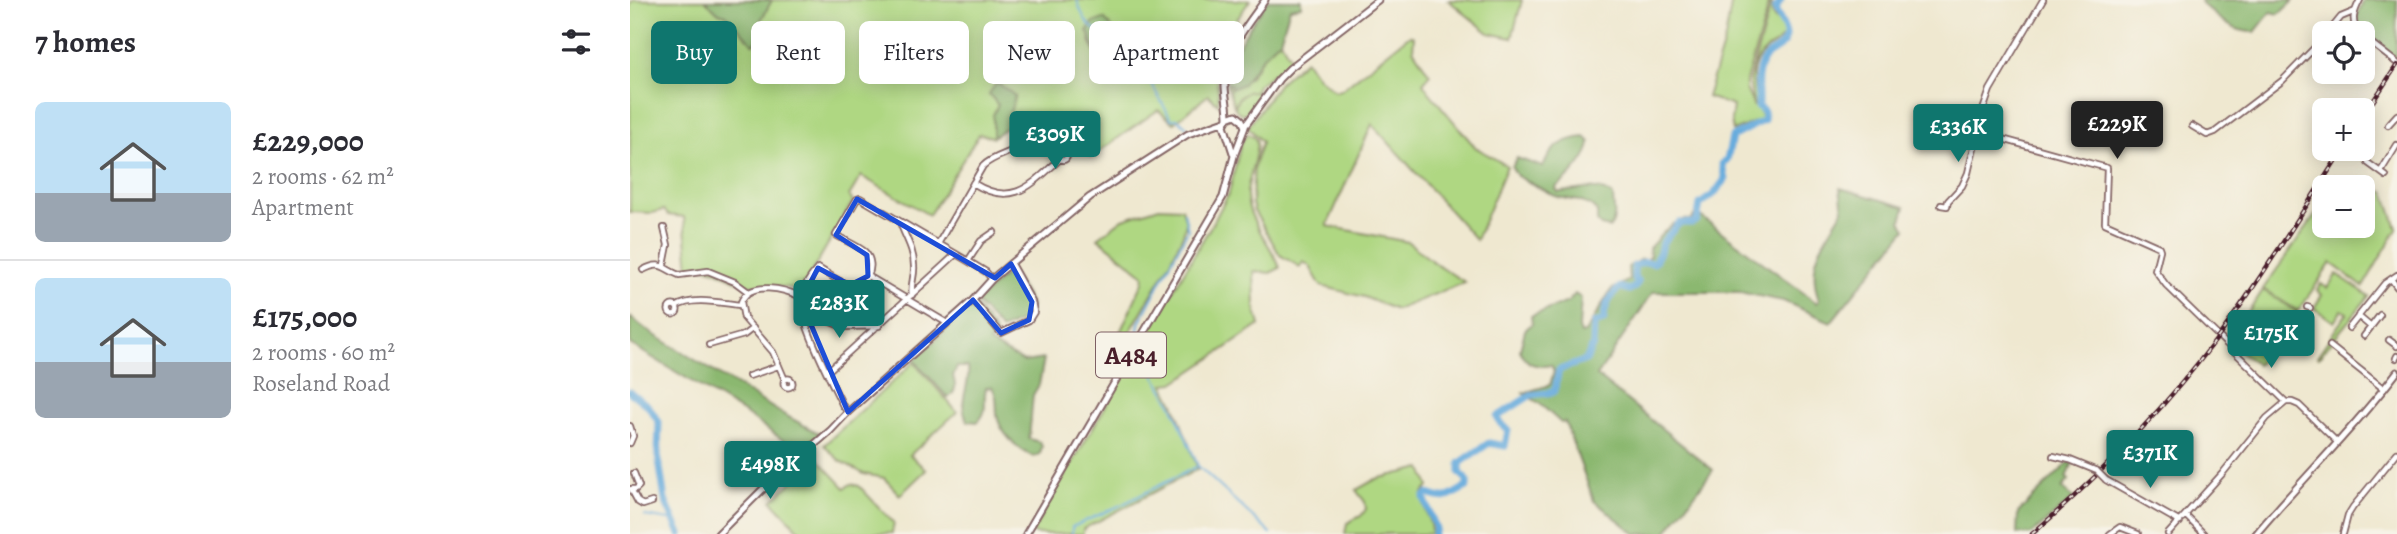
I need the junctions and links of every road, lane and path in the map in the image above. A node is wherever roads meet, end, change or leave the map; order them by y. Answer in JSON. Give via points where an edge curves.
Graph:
{"nodes":[{"id":1,"x":1265,"y":0,"type":"edge"},
{"id":2,"x":1378,"y":0,"type":"edge"},
{"id":3,"x":2043,"y":0,"type":"edge"},
{"id":4,"x":2360,"y":0,"type":"edge"},
{"id":5,"x":2354,"y":12,"type":"junction"},
{"id":6,"x":2338,"y":21,"type":"edge"},
{"id":7,"x":2353,"y":21,"type":"edge"},
{"id":8,"x":2375,"y":46,"type":"edge"},
{"id":9,"x":2312,"y":50,"type":"edge"},
{"id":10,"x":2397,"y":63,"type":"edge"},
{"id":11,"x":1228,"y":103,"type":"junction"},
{"id":12,"x":1256,"y":110,"type":"junction"},
{"id":13,"x":2397,"y":115,"type":"edge"},
{"id":14,"x":1238,"y":116,"type":"junction"},
{"id":15,"x":1226,"y":119,"type":"junction"},
{"id":16,"x":2389,"y":125,"type":"dead end"},
{"id":17,"x":1212,"y":126,"type":"junction"},
{"id":18,"x":1245,"y":126,"type":"junction"},
{"id":19,"x":2192,"y":126,"type":"dead end"},
{"id":20,"x":1978,"y":132,"type":"junction"},
{"id":21,"x":1226,"y":133,"type":"junction"},
{"id":22,"x":1241,"y":135,"type":"junction"},
{"id":23,"x":1027,"y":141,"type":"dead end"},
{"id":24,"x":2397,"y":145,"type":"edge"},
{"id":25,"x":1234,"y":156,"type":"junction"},
{"id":26,"x":1060,"y":159,"type":"dead end"},
{"id":27,"x":2368,"y":163,"type":"dead end"},
{"id":28,"x":2381,"y":171,"type":"junction"},
{"id":29,"x":2386,"y":176,"type":"dead end"},
{"id":30,"x":973,"y":183,"type":"junction"},
{"id":31,"x":1948,"y":201,"type":"dead end"},
{"id":32,"x":900,"y":222,"type":"junction"},
{"id":33,"x":666,"y":231,"type":"dead end"},
{"id":34,"x":993,"y":232,"type":"dead end"},
{"id":35,"x":938,"y":244,"type":"junction"},
{"id":36,"x":956,"y":254,"type":"junction"},
{"id":37,"x":968,"y":261,"type":"junction"},
{"id":38,"x":1011,"y":264,"type":"junction"},
{"id":39,"x":664,"y":265,"type":"junction"},
{"id":40,"x":645,"y":267,"type":"dead end"},
{"id":41,"x":2397,"y":275,"type":"edge"},
{"id":42,"x":868,"y":276,"type":"junction"},
{"id":43,"x":992,"y":279,"type":"junction"},
{"id":44,"x":2391,"y":279,"type":"junction"},
{"id":45,"x":2397,"y":287,"type":"edge"},
{"id":46,"x":747,"y":291,"type":"junction"},
{"id":47,"x":801,"y":297,"type":"junction"},
{"id":48,"x":910,"y":297,"type":"junction"},
{"id":49,"x":973,"y":300,"type":"junction"},
{"id":50,"x":740,"y":305,"type":"junction"},
{"id":51,"x":676,"y":307,"type":"dead end"},
{"id":52,"x":804,"y":314,"type":"junction"},
{"id":53,"x":2380,"y":315,"type":"dead end"},
{"id":54,"x":2358,"y":316,"type":"junction"},
{"id":55,"x":947,"y":323,"type":"junction"},
{"id":56,"x":879,"y":326,"type":"junction"},
{"id":57,"x":2371,"y":327,"type":"junction"},
{"id":58,"x":752,"y":328,"type":"junction"},
{"id":59,"x":2349,"y":328,"type":"dead end"},
{"id":60,"x":2364,"y":336,"type":"dead end"},
{"id":61,"x":2389,"y":340,"type":"dead end"},
{"id":62,"x":712,"y":346,"type":"dead end"},
{"id":63,"x":2397,"y":346,"type":"edge"},
{"id":64,"x":2332,"y":349,"type":"dead end"},
{"id":65,"x":778,"y":366,"type":"junction"},
{"id":66,"x":827,"y":371,"type":"junction"},
{"id":67,"x":2397,"y":372,"type":"edge"},
{"id":68,"x":749,"y":376,"type":"dead end"},
{"id":69,"x":785,"y":380,"type":"dead end"},
{"id":70,"x":2384,"y":389,"type":"junction"},
{"id":71,"x":2286,"y":402,"type":"junction"},
{"id":72,"x":848,"y":412,"type":"junction"},
{"id":73,"x":630,"y":426,"type":"edge"},
{"id":74,"x":2337,"y":442,"type":"junction"},
{"id":75,"x":630,"y":443,"type":"edge"},
{"id":76,"x":2397,"y":453,"type":"edge"},
{"id":77,"x":2053,"y":456,"type":"dead end"},
{"id":78,"x":634,"y":473,"type":"dead end"},
{"id":79,"x":630,"y":489,"type":"edge"},
{"id":80,"x":652,"y":502,"type":"dead end"},
{"id":81,"x":2186,"y":516,"type":"junction"},
{"id":82,"x":2180,"y":522,"type":"junction"},
{"id":83,"x":728,"y":531,"type":"edge"},
{"id":84,"x":718,"y":534,"type":"edge"},
{"id":85,"x":1026,"y":534,"type":"edge"},
{"id":86,"x":2110,"y":534,"type":"edge"},
{"id":87,"x":2138,"y":534,"type":"edge"},
{"id":88,"x":2168,"y":534,"type":"edge"},
{"id":89,"x":2204,"y":534,"type":"edge"},
{"id":90,"x":2256,"y":534,"type":"edge"},
{"id":91,"x":2343,"y":534,"type":"edge"}],
"edges":[{"from":1,"to":11,"type":"main road","via":[[1230,55],[1225,78]]},
{"from":2,"to":12,"type":"main road","via":[[1290,68]]},
{"from":3,"to":20,"type":"street","via":[[1990,90]]},
{"from":4,"to":5,"type":"street"},
{"from":5,"to":6,"type":"street"},
{"from":5,"to":7,"type":"street"},
{"from":8,"to":10,"type":"street"},
{"from":9,"to":19,"type":"street","via":[[2282,81],[2215,132],[2207,135]]},
{"from":11,"to":14,"type":"main road"},
{"from":11,"to":15,"type":"main road"},
{"from":12,"to":14,"type":"main road"},
{"from":12,"to":18,"type":"main road"},
{"from":13,"to":16,"type":"street"},
{"from":14,"to":15,"type":"main road"},
{"from":14,"to":18,"type":"main road"},
{"from":15,"to":17,"type":"main road"},
{"from":15,"to":21,"type":"main road"},
{"from":17,"to":21,"type":"main road"},
{"from":17,"to":38,"type":"main road","via":[[1188,134],[1090,197]]},
{"from":18,"to":22,"type":"main road","number":"A484"},
{"from":20,"to":31,"type":"street","via":[[1967,178]]},
{"from":20,"to":71,"type":"street","via":[[2107,168],[2105,223],[2158,247],[2155,270],[2166,285]]},
{"from":21,"to":22,"type":"main road"},
{"from":21,"to":25,"type":"main road"},
{"from":22,"to":25,"type":"main road","number":"A484"},
{"from":23,"to":30,"type":"street","via":[[988,162]]},
{"from":24,"to":28,"type":"street"},
{"from":25,"to":85,"type":"main road","number":"A484","via":[[1215,212]]},
{"from":26,"to":30,"type":"street","via":[[1030,187],[1016,193],[995,192]]},
{"from":27,"to":28,"type":"street"},
{"from":28,"to":29,"type":"street"},
{"from":30,"to":35,"type":"street"},
{"from":32,"to":35,"type":"street"},
{"from":32,"to":42,"type":"street","via":[[858,198],[836,235],[867,255],[871,265]]},
{"from":32,"to":48,"type":"street","via":[[912,249]]},
{"from":33,"to":39,"type":"street"},
{"from":34,"to":37,"type":"street"},
{"from":35,"to":36,"type":"street"},
{"from":36,"to":37,"type":"street"},
{"from":36,"to":48,"type":"street"},
{"from":37,"to":43,"type":"street"},
{"from":38,"to":43,"type":"main road"},
{"from":38,"to":49,"type":"street","via":[[1032,302],[1034,312],[1029,320],[1001,333]]},
{"from":39,"to":40,"type":"street"},
{"from":39,"to":46,"type":"street","via":[[679,275],[708,271]]},
{"from":41,"to":44,"type":"street"},
{"from":42,"to":47,"type":"street","via":[[861,283],[848,284],[818,268]]},
{"from":42,"to":48,"type":"street"},
{"from":43,"to":49,"type":"main road"},
{"from":44,"to":45,"type":"street"},
{"from":44,"to":54,"type":"street"},
{"from":46,"to":47,"type":"street","via":[[786,290]]},
{"from":46,"to":50,"type":"street"},
{"from":47,"to":52,"type":"street"},
{"from":48,"to":55,"type":"street"},
{"from":48,"to":56,"type":"street"},
{"from":49,"to":55,"type":"main road"},
{"from":50,"to":51,"type":"street","via":[[694,302]]},
{"from":50,"to":58,"type":"street"},
{"from":52,"to":56,"type":"street","via":[[843,327]]},
{"from":52,"to":66,"type":"street"},
{"from":53,"to":57,"type":"street"},
{"from":54,"to":57,"type":"street"},
{"from":54,"to":59,"type":"street"},
{"from":55,"to":72,"type":"main road"},
{"from":56,"to":66,"type":"street"},
{"from":57,"to":60,"type":"street"},
{"from":58,"to":62,"type":"street"},
{"from":58,"to":65,"type":"street","via":[[773,352]]},
{"from":61,"to":63,"type":"street"},
{"from":64,"to":70,"type":"street"},
{"from":65,"to":68,"type":"street"},
{"from":65,"to":69,"type":"street"},
{"from":66,"to":72,"type":"street"},
{"from":67,"to":70,"type":"main road"},
{"from":70,"to":74,"type":"main road"},
{"from":71,"to":74,"type":"street","via":[[2299,405]]},
{"from":71,"to":81,"type":"street","via":[[2267,418]]},
{"from":72,"to":83,"type":"main road","via":[[758,494]]},
{"from":73,"to":75,"type":"street"},
{"from":74,"to":90,"type":"main road"},
{"from":76,"to":91,"type":"street","via":[[2353,507]]},
{"from":77,"to":82,"type":"street","bridge":true,"via":[[2097,471]]},
{"from":78,"to":79,"type":"street","via":[[639,486]]},
{"from":79,"to":80,"type":"street","via":[[643,505]]},
{"from":81,"to":82,"type":"street"},
{"from":81,"to":89,"type":"street"},
{"from":82,"to":88,"type":"street"},
{"from":83,"to":84,"type":"main road"},
{"from":86,"to":87,"type":"street","via":[[2120,527]]}]}
